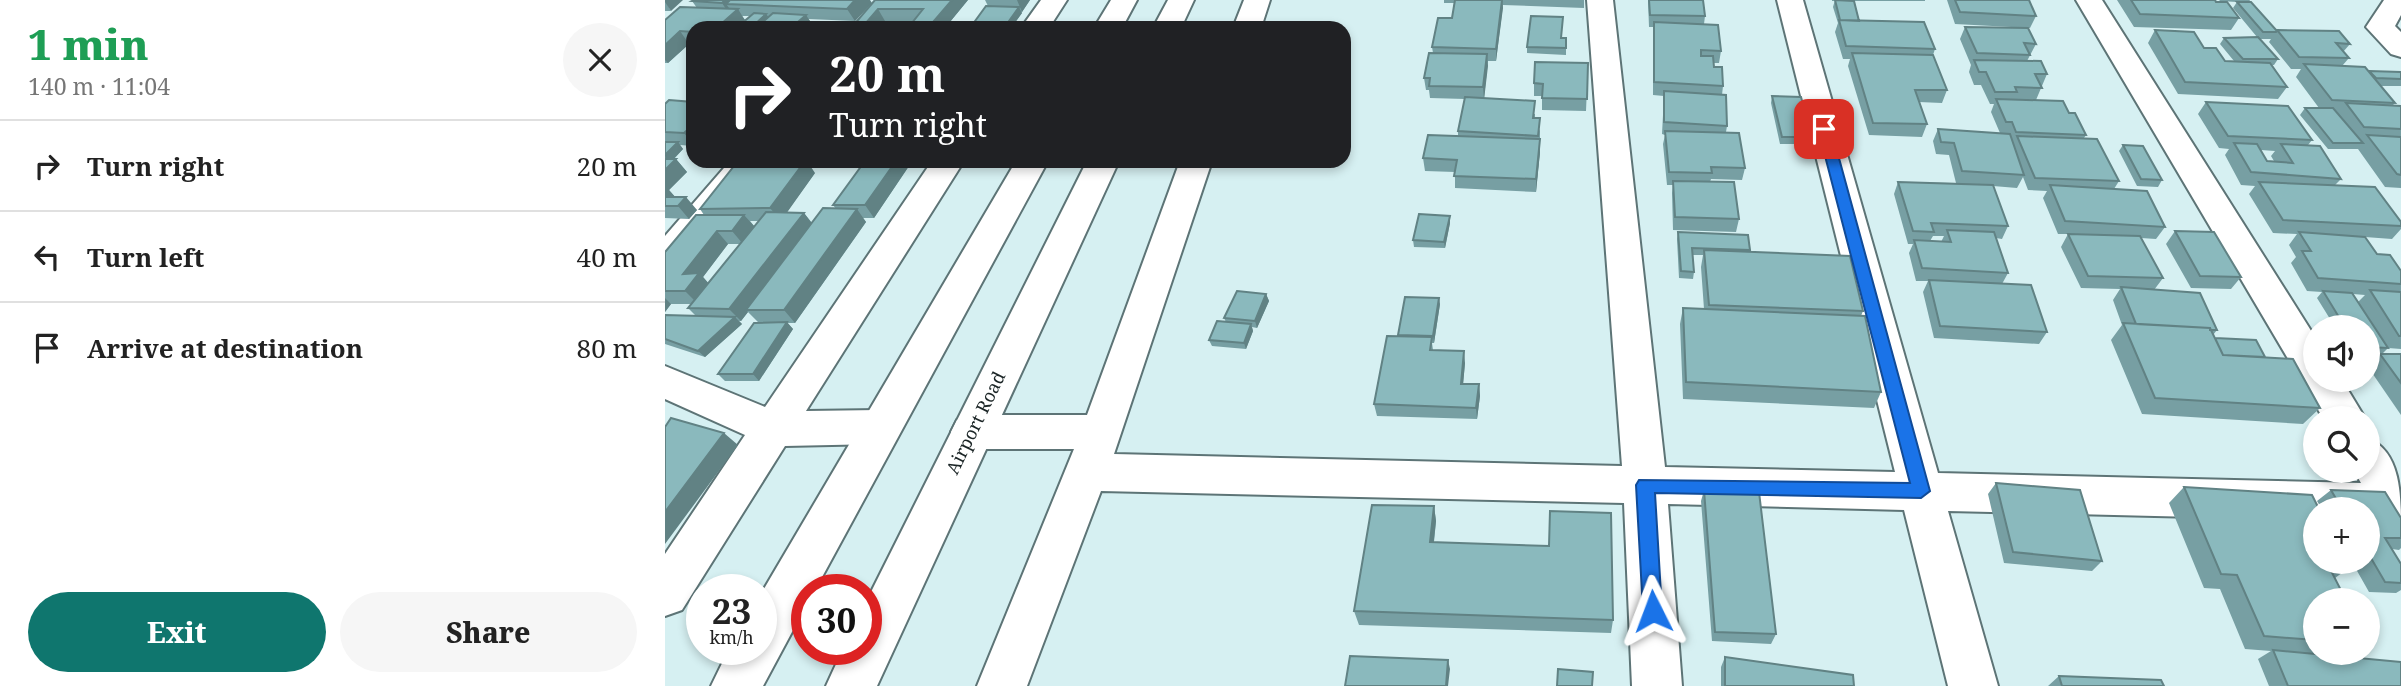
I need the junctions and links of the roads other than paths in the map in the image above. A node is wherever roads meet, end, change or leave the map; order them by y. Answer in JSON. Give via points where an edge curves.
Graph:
{"nodes":[{"id":1,"x":1054,"y":0,"type":"edge"},
{"id":2,"x":1124,"y":0,"type":"edge"},
{"id":3,"x":1181,"y":0,"type":"edge"},
{"id":4,"x":1257,"y":0,"type":"edge"},
{"id":5,"x":1600,"y":0,"type":"edge"},
{"id":6,"x":1790,"y":0,"type":"edge"},
{"id":7,"x":2089,"y":0,"type":"edge"},
{"id":8,"x":2397,"y":0,"type":"edge"},
{"id":9,"x":1040,"y":21,"type":"edge"},
{"id":10,"x":1112,"y":21,"type":"edge"},
{"id":11,"x":1170,"y":21,"type":"edge"},
{"id":12,"x":1250,"y":21,"type":"edge"},
{"id":13,"x":2401,"y":48,"type":"edge"},
{"id":14,"x":742,"y":168,"type":"edge"},
{"id":15,"x":943,"y":168,"type":"edge"},
{"id":16,"x":1028,"y":168,"type":"edge"},
{"id":17,"x":1100,"y":168,"type":"edge"},
{"id":18,"x":1194,"y":168,"type":"edge"},
{"id":19,"x":665,"y":260,"type":"edge"},
{"id":20,"x":2303,"y":350,"type":"edge"},
{"id":21,"x":665,"y":382,"type":"edge"},
{"id":22,"x":879,"y":427,"type":"junction"},
{"id":23,"x":773,"y":429,"type":"junction"},
{"id":24,"x":972,"y":432,"type":"junction"},
{"id":25,"x":1100,"y":432,"type":"junction"},
{"id":26,"x":1087,"y":472,"type":"junction"},
{"id":27,"x":2380,"y":475,"type":"edge"},
{"id":28,"x":1645,"y":485,"type":"junction"},
{"id":29,"x":1921,"y":491,"type":"junction"},
{"id":30,"x":2400,"y":506,"type":"edge"},
{"id":31,"x":665,"y":594,"type":"edge"},
{"id":32,"x":777,"y":611,"type":"edge"},
{"id":33,"x":747,"y":665,"type":"edge"},
{"id":34,"x":736,"y":686,"type":"edge"},
{"id":35,"x":851,"y":686,"type":"edge"},
{"id":36,"x":1003,"y":686,"type":"edge"},
{"id":37,"x":1657,"y":686,"type":"edge"},
{"id":38,"x":1973,"y":686,"type":"edge"}],
"edges":[{"from":1,"to":9,"type":"street"},
{"from":2,"to":10,"type":"street"},
{"from":3,"to":11,"type":"street"},
{"from":4,"to":12,"type":"street"},
{"from":5,"to":28,"type":"street"},
{"from":6,"to":29,"type":"street"},
{"from":7,"to":20,"type":"street"},
{"from":8,"to":13,"type":"street","via":[[2380,27]]},
{"from":14,"to":19,"type":"street"},
{"from":15,"to":23,"type":"street"},
{"from":16,"to":22,"type":"street"},
{"from":17,"to":24,"type":"street","name":"Airport Road"},
{"from":18,"to":25,"type":"street"},
{"from":21,"to":23,"type":"street"},
{"from":22,"to":23,"type":"street"},
{"from":22,"to":32,"type":"street"},
{"from":23,"to":31,"type":"street"},
{"from":24,"to":25,"type":"street"},
{"from":24,"to":35,"type":"street","name":"Airport Road"},
{"from":25,"to":26,"type":"street"},
{"from":26,"to":28,"type":"street"},
{"from":26,"to":36,"type":"street"},
{"from":27,"to":30,"type":"street"},
{"from":28,"to":29,"type":"street"},
{"from":28,"to":37,"type":"street"},
{"from":29,"to":30,"type":"street"},
{"from":29,"to":38,"type":"street"},
{"from":33,"to":34,"type":"street"}]}
